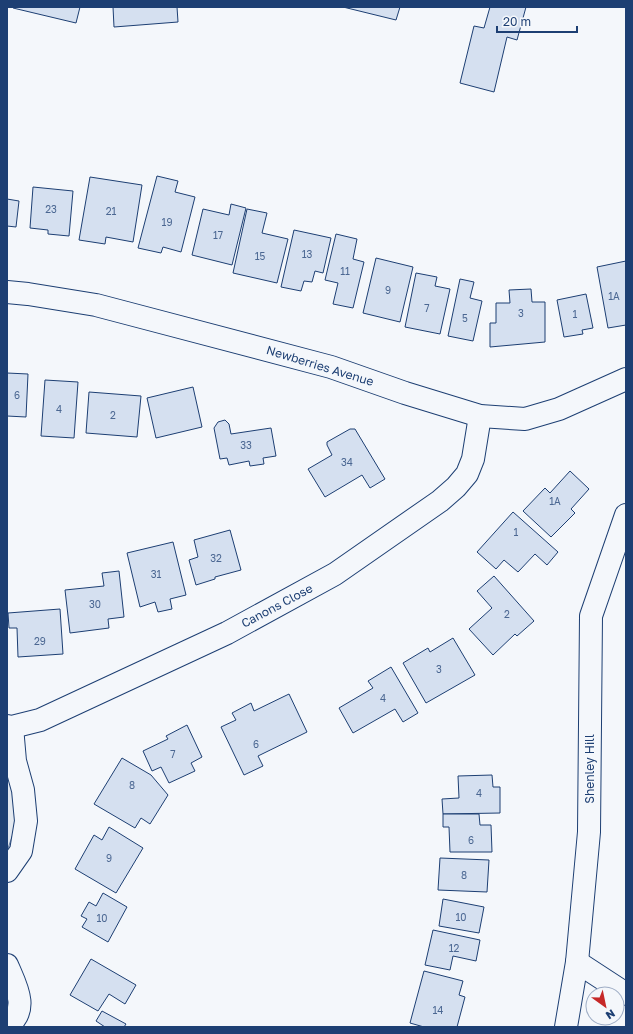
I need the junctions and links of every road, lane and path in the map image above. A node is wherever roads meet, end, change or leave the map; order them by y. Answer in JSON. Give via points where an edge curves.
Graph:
{"nodes":[{"id":1,"x":7,"y":292,"type":"edge"},
{"id":2,"x":626,"y":379,"type":"edge"},
{"id":3,"x":480,"y":416,"type":"junction"},
{"id":4,"x":626,"y":515,"type":"edge"},
{"id":5,"x":9,"y":726,"type":"edge"},
{"id":6,"x":7,"y":871,"type":"edge"},
{"id":7,"x":577,"y":962,"type":"junction"},
{"id":8,"x":7,"y":965,"type":"edge"},
{"id":9,"x":626,"y":994,"type":"edge"},
{"id":10,"x":7,"y":1026,"type":"edge"},
{"id":11,"x":566,"y":1027,"type":"edge"}],
"edges":[{"from":1,"to":3,"type":"street","name":"Newberries Avenue","via":[[96,304],[331,367]]},
{"from":2,"to":3,"type":"street","name":"Newberries Avenue","via":[[559,410],[525,419]]},
{"from":3,"to":5,"type":"street","name":"Canons Close","via":[[473,459],[467,474],[456,487],[336,574],[220,636],[40,720]]},
{"from":4,"to":7,"type":"street","name":"Shenley Hill","via":[[591,616],[589,832]]},
{"from":5,"to":6,"type":"street","name":"Canons Close","via":[[23,790],[26,821],[21,851]]},
{"from":7,"to":9,"type":"street"},
{"from":7,"to":11,"type":"street","name":"Shenley Hill"},
{"from":8,"to":10,"type":"street","via":[[18,990],[20,1009],[14,1021]]}]}
